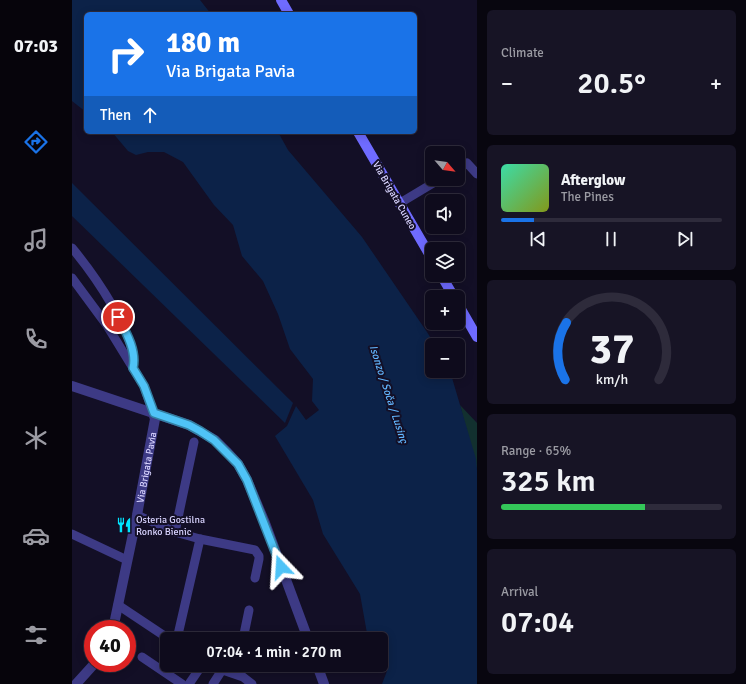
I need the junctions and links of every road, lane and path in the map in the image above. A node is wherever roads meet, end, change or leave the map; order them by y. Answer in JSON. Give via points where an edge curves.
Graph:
{"nodes":[{"id":1,"x":281,"y":0,"type":"edge"},
{"id":2,"x":288,"y":12,"type":"edge"},
{"id":3,"x":359,"y":134,"type":"edge"},
{"id":4,"x":465,"y":164,"type":"edge"},
{"id":5,"x":477,"y":174,"type":"edge"},
{"id":6,"x":428,"y":186,"type":"edge"},
{"id":7,"x":400,"y":203,"type":"junction"},
{"id":8,"x":425,"y":247,"type":"edge"},
{"id":9,"x":72,"y":248,"type":"edge"},
{"id":10,"x":72,"y":278,"type":"edge"},
{"id":11,"x":465,"y":316,"type":"edge"},
{"id":12,"x":477,"y":337,"type":"edge"},
{"id":13,"x":133,"y":368,"type":"junction"},
{"id":14,"x":72,"y":386,"type":"edge"},
{"id":15,"x":154,"y":413,"type":"junction"},
{"id":16,"x":194,"y":442,"type":"dead end"},
{"id":17,"x":137,"y":515,"type":"junction"},
{"id":18,"x":174,"y":532,"type":"junction"},
{"id":19,"x":72,"y":534,"type":"edge"},
{"id":20,"x":200,"y":539,"type":"junction"},
{"id":21,"x":127,"y":560,"type":"junction"},
{"id":22,"x":255,"y":578,"type":"dead end"},
{"id":23,"x":118,"y":605,"type":"junction"},
{"id":24,"x":249,"y":610,"type":"dead end"},
{"id":25,"x":115,"y":620,"type":"edge"},
{"id":26,"x":179,"y":632,"type":"edge"},
{"id":27,"x":244,"y":632,"type":"edge"},
{"id":28,"x":305,"y":632,"type":"edge"},
{"id":29,"x":160,"y":633,"type":"edge"},
{"id":30,"x":142,"y":657,"type":"dead end"},
{"id":31,"x":87,"y":672,"type":"edge"},
{"id":32,"x":197,"y":672,"type":"edge"},
{"id":33,"x":221,"y":672,"type":"edge"},
{"id":34,"x":240,"y":672,"type":"edge"},
{"id":35,"x":320,"y":672,"type":"edge"},
{"id":36,"x":76,"y":684,"type":"edge"},
{"id":37,"x":182,"y":684,"type":"edge"},
{"id":38,"x":189,"y":684,"type":"edge"},
{"id":39,"x":213,"y":684,"type":"edge"},
{"id":40,"x":252,"y":684,"type":"edge"},
{"id":41,"x":324,"y":684,"type":"edge"}],
"edges":[{"from":1,"to":2,"type":"main road"},
{"from":3,"to":7,"type":"main road","name":"Via Brigata Cuneo"},
{"from":4,"to":5,"type":"street","via":[[467,163]]},
{"from":6,"to":7,"type":"street"},
{"from":7,"to":8,"type":"main road","name":"Via Brigata Cuneo"},
{"from":9,"to":13,"type":"street","via":[[89,269],[126,332],[132,350]]},
{"from":10,"to":13,"type":"street","name":"Via Brigata Pavia","via":[[106,324]]},
{"from":11,"to":12,"type":"main road"},
{"from":13,"to":15,"type":"street","name":"Via Brigata Pavia","via":[[144,386]]},
{"from":14,"to":15,"type":"street"},
{"from":15,"to":17,"type":"street","name":"Via Brigata Pavia"},
{"from":15,"to":28,"type":"street","via":[[200,431],[214,440],[238,464],[263,518]]},
{"from":16,"to":18,"type":"street"},
{"from":17,"to":18,"type":"street"},
{"from":17,"to":21,"type":"street","name":"Via Brigata Pavia"},
{"from":18,"to":20,"type":"street"},
{"from":19,"to":21,"type":"street"},
{"from":20,"to":22,"type":"street","via":[[255,550],[259,559]]},
{"from":20,"to":26,"type":"street"},
{"from":21,"to":23,"type":"street","name":"Via Brigata Pavia"},
{"from":23,"to":25,"type":"street","name":"Via Brigata Pavia"},
{"from":23,"to":29,"type":"street"},
{"from":24,"to":27,"type":"street"},
{"from":30,"to":37,"type":"street"},
{"from":31,"to":36,"type":"street"},
{"from":32,"to":38,"type":"street"},
{"from":33,"to":39,"type":"street"},
{"from":34,"to":40,"type":"street"},
{"from":35,"to":41,"type":"street"}]}
